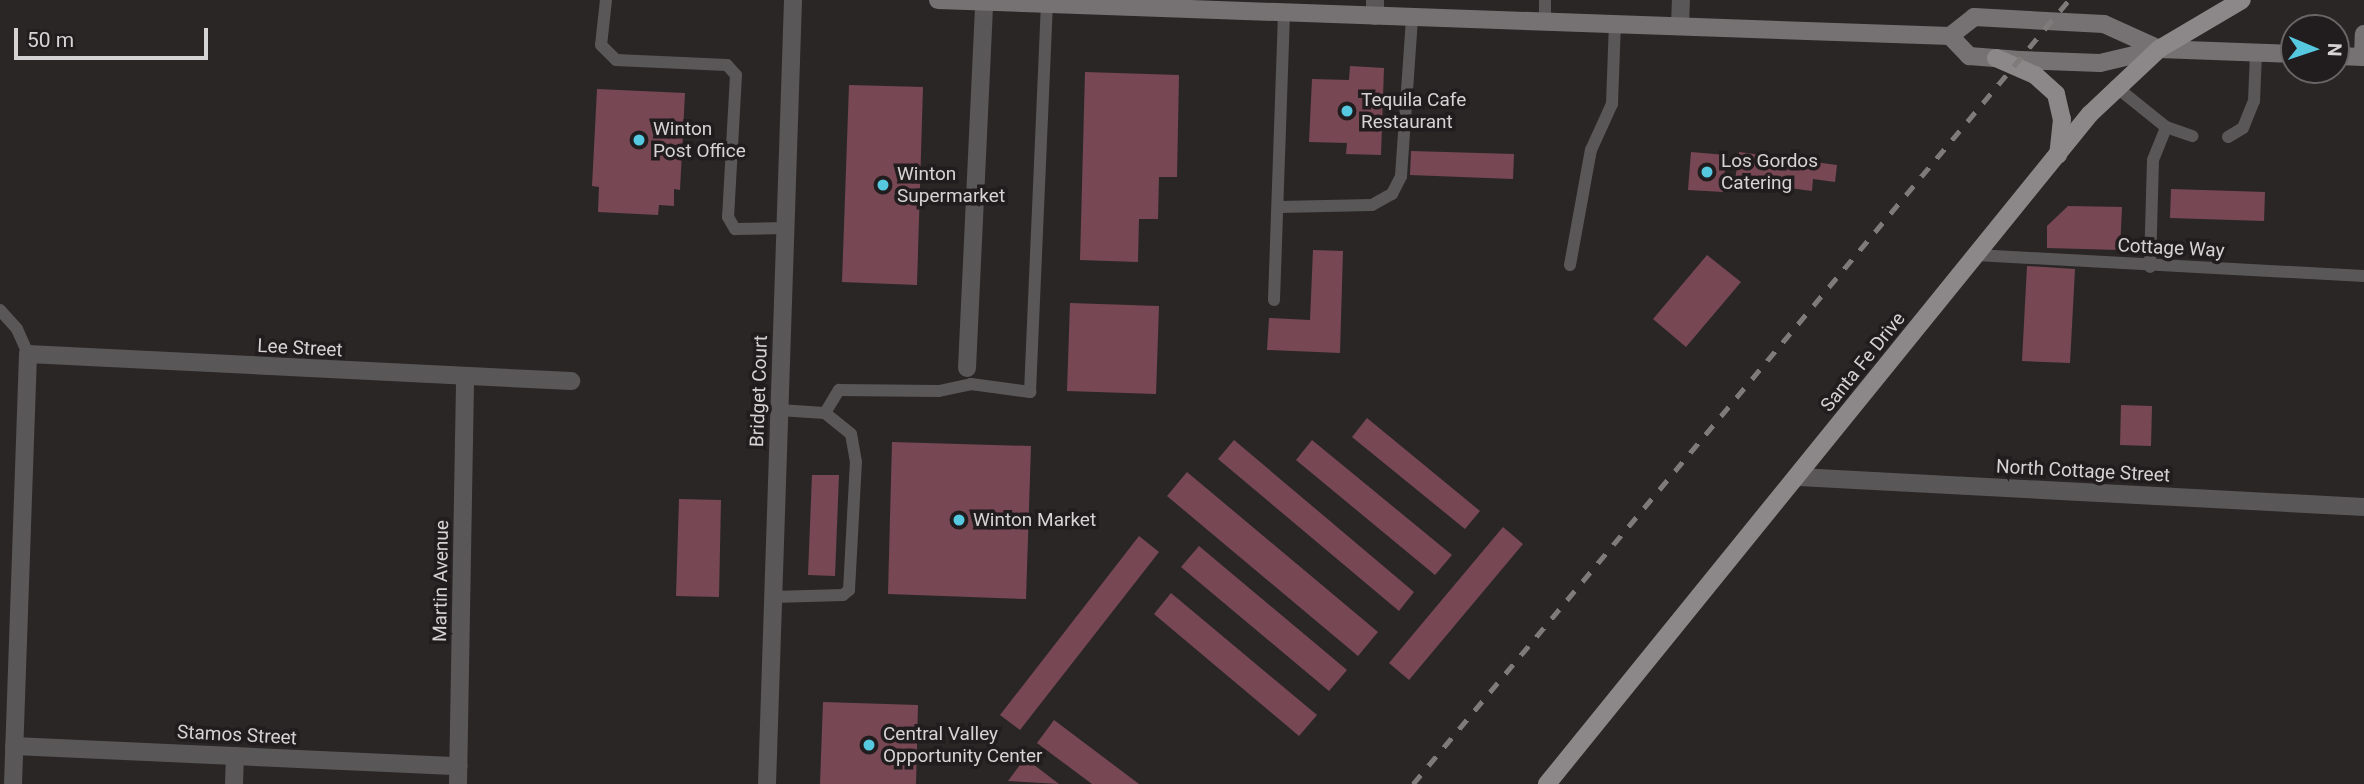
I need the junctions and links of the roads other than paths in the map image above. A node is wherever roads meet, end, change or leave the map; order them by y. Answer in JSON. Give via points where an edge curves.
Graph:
{"nodes":[{"id":1,"x":606,"y":0,"type":"edge"},
{"id":2,"x":793,"y":0,"type":"edge"},
{"id":3,"x":938,"y":0,"type":"edge"},
{"id":4,"x":1545,"y":0,"type":"edge"},
{"id":5,"x":1681,"y":0,"type":"edge"},
{"id":6,"x":2242,"y":0,"type":"edge"},
{"id":7,"x":984,"y":2,"type":"edge"},
{"id":8,"x":1047,"y":4,"type":"junction"},
{"id":9,"x":1375,"y":8,"type":"edge"},
{"id":10,"x":1284,"y":12,"type":"junction"},
{"id":11,"x":1412,"y":17,"type":"junction"},
{"id":12,"x":1545,"y":22,"type":"junction"},
{"id":13,"x":1615,"y":24,"type":"junction"},
{"id":14,"x":1680,"y":26,"type":"junction"},
{"id":15,"x":2364,"y":34,"type":"edge"},
{"id":16,"x":1950,"y":36,"type":"junction"},
{"id":17,"x":2159,"y":49,"type":"junction"},
{"id":18,"x":2256,"y":53,"type":"junction"},
{"id":19,"x":2280,"y":54,"type":"edge"},
{"id":20,"x":2363,"y":57,"type":"edge"},
{"id":21,"x":1996,"y":58,"type":"junction"},
{"id":22,"x":2115,"y":86,"type":"junction"},
{"id":23,"x":2166,"y":127,"type":"junction"},
{"id":24,"x":2192,"y":136,"type":"dead end"},
{"id":25,"x":2228,"y":137,"type":"dead end"},
{"id":26,"x":2058,"y":155,"type":"junction"},
{"id":27,"x":1279,"y":207,"type":"junction"},
{"id":28,"x":785,"y":228,"type":"junction"},
{"id":29,"x":1976,"y":255,"type":"junction"},
{"id":30,"x":1570,"y":265,"type":"dead end"},
{"id":31,"x":2150,"y":267,"type":"junction"},
{"id":32,"x":2364,"y":276,"type":"edge"},
{"id":33,"x":1274,"y":300,"type":"dead end"},
{"id":34,"x":0,"y":310,"type":"edge"},
{"id":35,"x":28,"y":354,"type":"junction"},
{"id":36,"x":969,"y":376,"type":"junction"},
{"id":37,"x":466,"y":378,"type":"junction"},
{"id":38,"x":571,"y":381,"type":"dead end"},
{"id":39,"x":779,"y":410,"type":"junction"},
{"id":40,"x":825,"y":413,"type":"junction"},
{"id":41,"x":1799,"y":477,"type":"junction"},
{"id":42,"x":2364,"y":507,"type":"edge"},
{"id":43,"x":773,"y":597,"type":"junction"},
{"id":44,"x":14,"y":746,"type":"junction"},
{"id":45,"x":235,"y":756,"type":"junction"},
{"id":46,"x":459,"y":775,"type":"edge"},
{"id":47,"x":13,"y":784,"type":"edge"},
{"id":48,"x":234,"y":784,"type":"edge"},
{"id":49,"x":767,"y":784,"type":"edge"},
{"id":50,"x":1547,"y":784,"type":"edge"}],
"edges":[{"from":1,"to":28,"type":"lane","via":[[601,46],[616,60],[727,65],[736,75],[729,217],[735,229]]},
{"from":2,"to":28,"type":"street","name":"Bridget Court"},
{"from":3,"to":7,"type":"main road"},
{"from":4,"to":12,"type":"lane"},
{"from":5,"to":14,"type":"street"},
{"from":6,"to":17,"type":"main road","name":"Santa Fe Drive"},
{"from":7,"to":8,"type":"main road"},
{"from":7,"to":36,"type":"street"},
{"from":8,"to":10,"type":"main road"},
{"from":8,"to":36,"type":"lane","via":[[1030,392]]},
{"from":9,"to":10,"type":"main road"},
{"from":9,"to":11,"type":"main road"},
{"from":10,"to":27,"type":"lane"},
{"from":11,"to":12,"type":"main road"},
{"from":11,"to":27,"type":"lane","via":[[1401,176],[1392,194],[1372,205]]},
{"from":12,"to":13,"type":"main road"},
{"from":13,"to":14,"type":"main road"},
{"from":13,"to":30,"type":"lane","via":[[1612,104],[1591,150]]},
{"from":14,"to":16,"type":"main road"},
{"from":15,"to":20,"type":"main road"},
{"from":16,"to":17,"type":"main road","via":[[1974,17],[2104,24]]},
{"from":16,"to":21,"type":"main road","via":[[1969,56]]},
{"from":17,"to":18,"type":"main road"},
{"from":17,"to":21,"type":"main road","via":[[2100,63]]},
{"from":17,"to":22,"type":"main road","name":"Santa Fe Drive"},
{"from":18,"to":19,"type":"main road"},
{"from":18,"to":25,"type":"lane","via":[[2254,101],[2243,128]]},
{"from":21,"to":26,"type":"main road","via":[[2035,75],[2056,94],[2062,119]]},
{"from":22,"to":23,"type":"lane"},
{"from":22,"to":26,"type":"main road","name":"Santa Fe Drive"},
{"from":23,"to":24,"type":"lane"},
{"from":23,"to":31,"type":"lane","via":[[2153,160]]},
{"from":26,"to":29,"type":"main road","name":"Santa Fe Drive"},
{"from":27,"to":33,"type":"lane"},
{"from":28,"to":39,"type":"street","name":"Bridget Court"},
{"from":29,"to":31,"type":"lane","name":"Cottage Way"},
{"from":29,"to":41,"type":"main road","name":"Santa Fe Drive"},
{"from":31,"to":32,"type":"lane","name":"Cottage Way"},
{"from":34,"to":35,"type":"lane","via":[[17,329]]},
{"from":35,"to":37,"type":"street","name":"Lee Street"},
{"from":35,"to":44,"type":"street"},
{"from":36,"to":40,"type":"lane","via":[[939,391],[839,390]]},
{"from":37,"to":38,"type":"street","name":"Lee Street"},
{"from":37,"to":46,"type":"street","name":"Martin Avenue"},
{"from":39,"to":40,"type":"lane"},
{"from":39,"to":43,"type":"street","name":"Bridget Court"},
{"from":40,"to":43,"type":"lane","via":[[851,434],[856,462],[849,590],[843,595]]},
{"from":41,"to":42,"type":"street","name":"North Cottage Street"},
{"from":41,"to":50,"type":"main road","name":"Santa Fe Drive"},
{"from":43,"to":49,"type":"street","name":"Bridget Court"},
{"from":44,"to":45,"type":"street","name":"Stamos Street"},
{"from":44,"to":47,"type":"street"},
{"from":45,"to":46,"type":"street","name":"Stamos Street"},
{"from":45,"to":48,"type":"street"}]}
